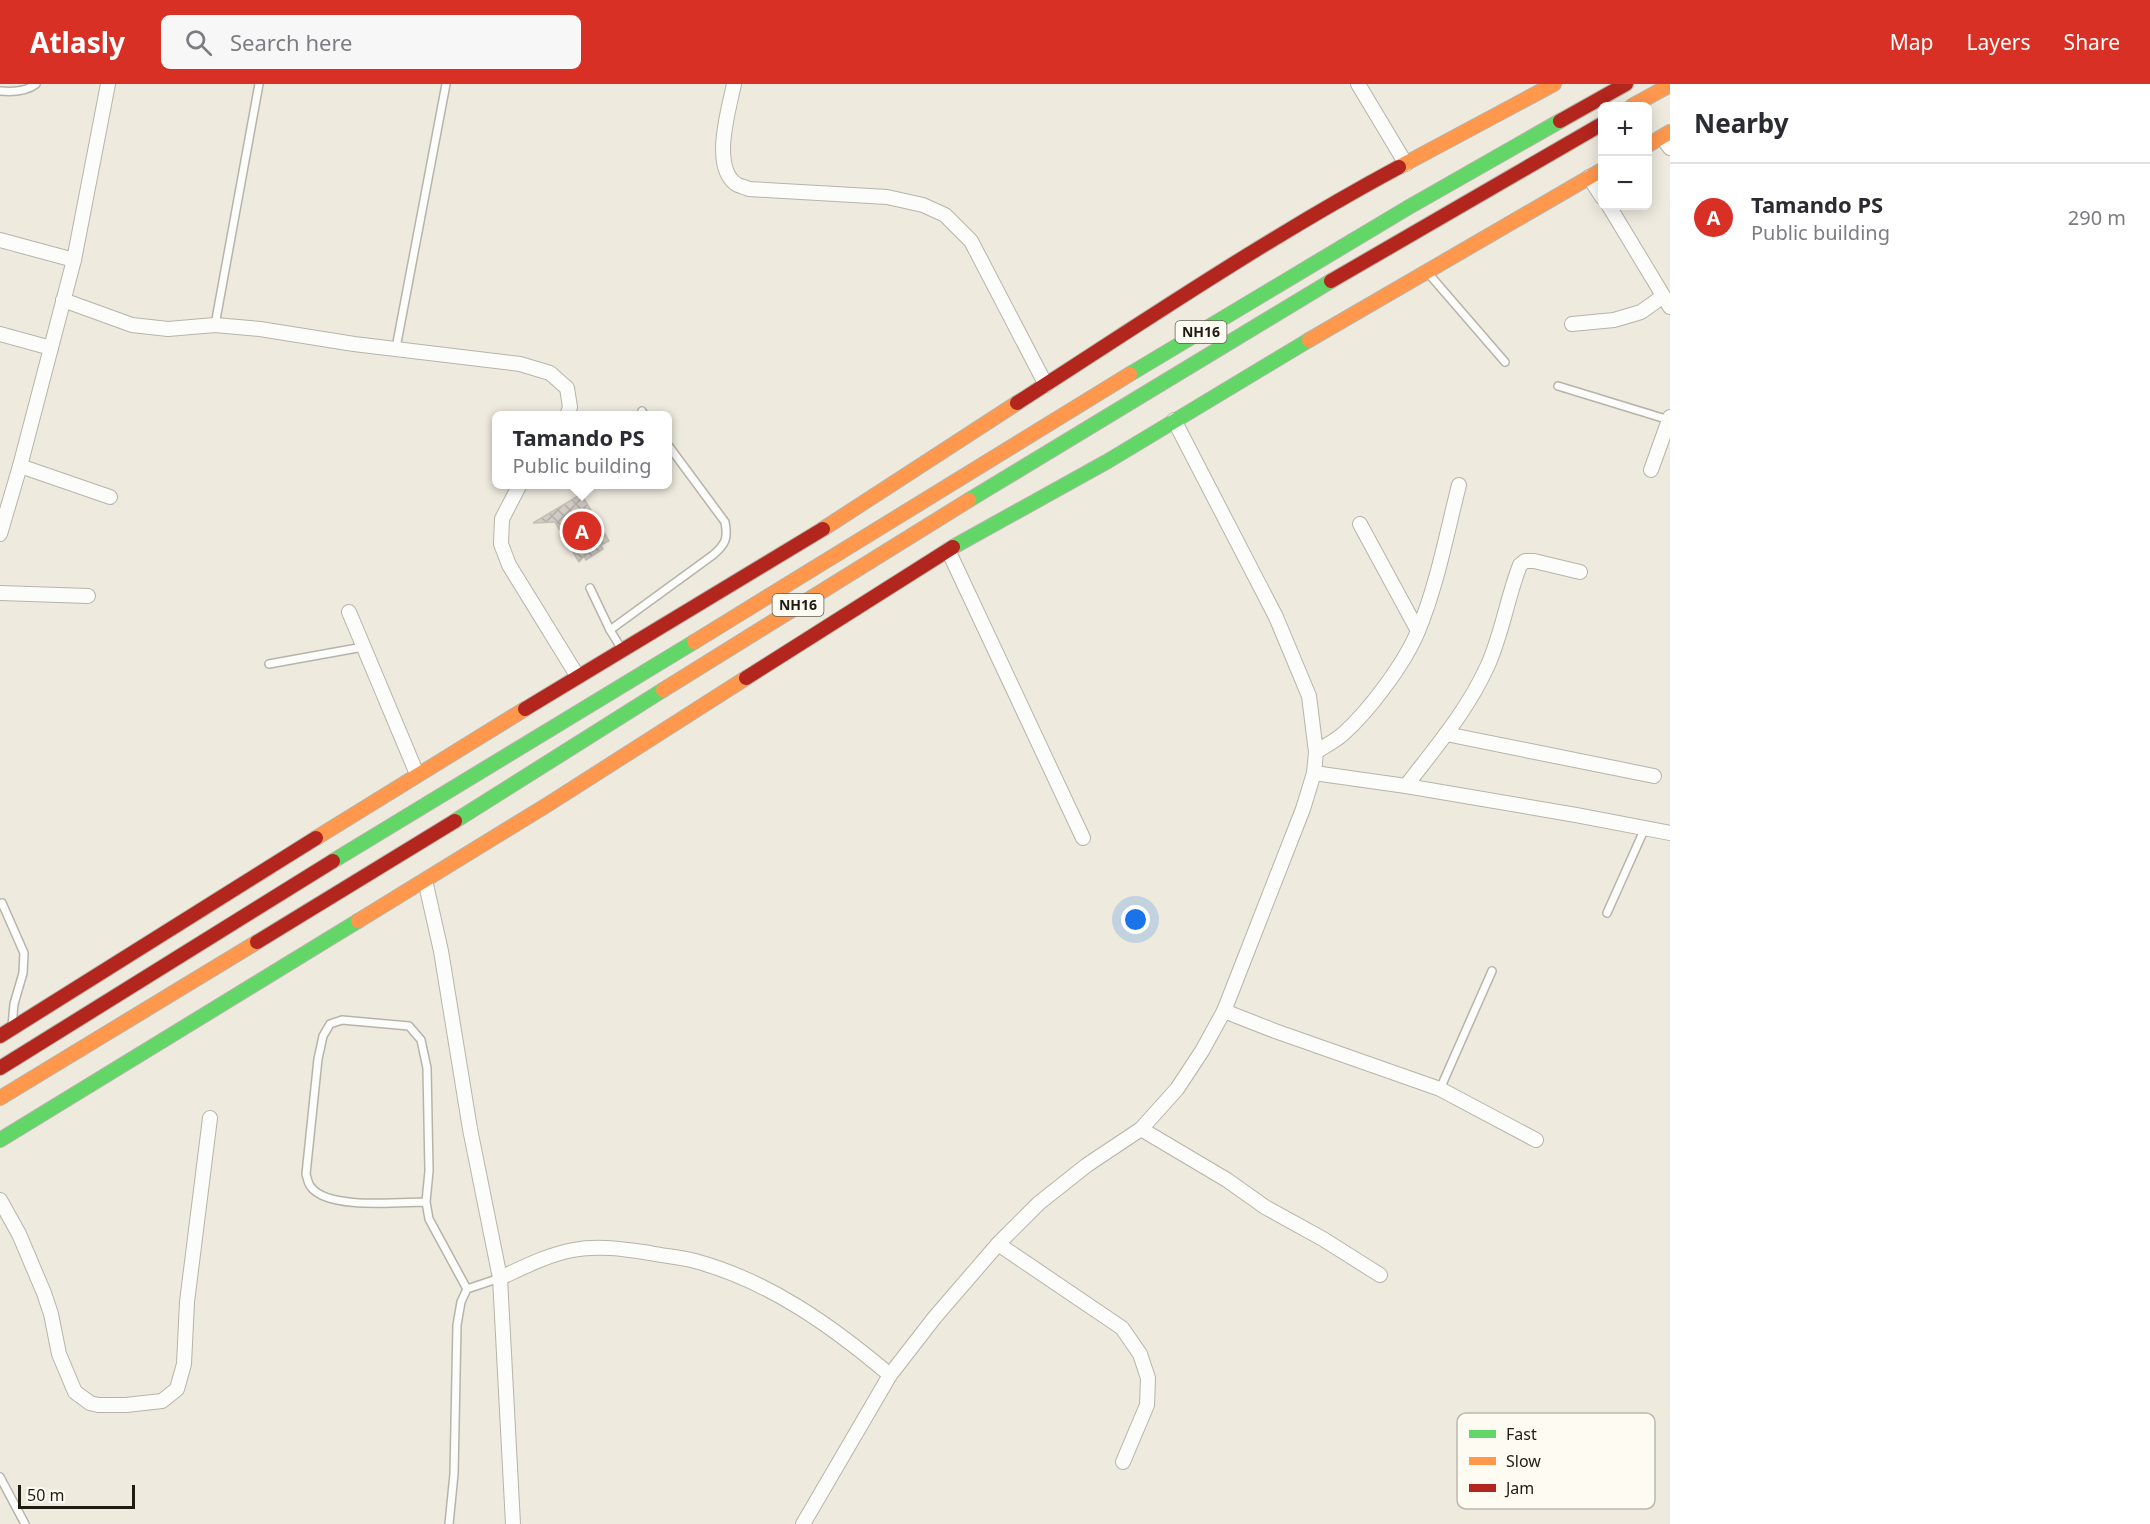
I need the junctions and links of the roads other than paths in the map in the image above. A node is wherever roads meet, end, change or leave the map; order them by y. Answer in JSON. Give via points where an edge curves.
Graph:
{"nodes":[{"id":1,"x":36,"y":84,"type":"edge"},
{"id":2,"x":108,"y":84,"type":"edge"},
{"id":3,"x":259,"y":84,"type":"edge"},
{"id":4,"x":446,"y":84,"type":"edge"},
{"id":5,"x":734,"y":84,"type":"edge"},
{"id":6,"x":1358,"y":84,"type":"edge"},
{"id":7,"x":1554,"y":84,"type":"edge"},
{"id":8,"x":1626,"y":84,"type":"edge"},
{"id":9,"x":1670,"y":85,"type":"edge"},
{"id":10,"x":0,"y":91,"type":"edge"},
{"id":11,"x":1639,"y":102,"type":"edge"},
{"id":12,"x":1598,"y":126,"type":"edge"},
{"id":13,"x":1667,"y":139,"type":"edge"},
{"id":14,"x":1652,"y":144,"type":"edge"},
{"id":15,"x":1406,"y":164,"type":"junction"},
{"id":16,"x":1598,"y":172,"type":"edge"},
{"id":17,"x":1589,"y":177,"type":"junction"},
{"id":18,"x":1598,"y":191,"type":"edge"},
{"id":19,"x":1611,"y":210,"type":"edge"},
{"id":20,"x":0,"y":240,"type":"edge"},
{"id":21,"x":74,"y":260,"type":"junction"},
{"id":22,"x":1426,"y":271,"type":"junction"},
{"id":23,"x":63,"y":300,"type":"junction"},
{"id":24,"x":1666,"y":302,"type":"edge"},
{"id":25,"x":1572,"y":324,"type":"dead end"},
{"id":26,"x":215,"y":325,"type":"junction"},
{"id":27,"x":0,"y":334,"type":"edge"},
{"id":28,"x":51,"y":348,"type":"junction"},
{"id":29,"x":396,"y":348,"type":"junction"},
{"id":30,"x":1505,"y":362,"type":"dead end"},
{"id":31,"x":1046,"y":385,"type":"junction"},
{"id":32,"x":1558,"y":386,"type":"dead end"},
{"id":33,"x":569,"y":411,"type":"edge"},
{"id":34,"x":1670,"y":419,"type":"edge"},
{"id":35,"x":1174,"y":420,"type":"junction"},
{"id":36,"x":672,"y":450,"type":"edge"},
{"id":37,"x":20,"y":466,"type":"junction"},
{"id":38,"x":1651,"y":470,"type":"dead end"},
{"id":39,"x":1459,"y":485,"type":"dead end"},
{"id":40,"x":517,"y":489,"type":"edge"},
{"id":41,"x":110,"y":497,"type":"dead end"},
{"id":42,"x":1360,"y":524,"type":"dead end"},
{"id":43,"x":0,"y":534,"type":"edge"},
{"id":44,"x":948,"y":550,"type":"junction"},
{"id":45,"x":1580,"y":572,"type":"dead end"},
{"id":46,"x":590,"y":588,"type":"dead end"},
{"id":47,"x":0,"y":593,"type":"edge"},
{"id":48,"x":88,"y":596,"type":"dead end"},
{"id":49,"x":349,"y":612,"type":"dead end"},
{"id":50,"x":610,"y":630,"type":"junction"},
{"id":51,"x":1418,"y":631,"type":"junction"},
{"id":52,"x":363,"y":647,"type":"junction"},
{"id":53,"x":623,"y":650,"type":"junction"},
{"id":54,"x":269,"y":664,"type":"dead end"},
{"id":55,"x":578,"y":677,"type":"junction"},
{"id":56,"x":1446,"y":734,"type":"junction"},
{"id":57,"x":1316,"y":752,"type":"junction"},
{"id":58,"x":1314,"y":773,"type":"junction"},
{"id":59,"x":417,"y":774,"type":"junction"},
{"id":60,"x":1654,"y":776,"type":"dead end"},
{"id":61,"x":1406,"y":786,"type":"junction"},
{"id":62,"x":1645,"y":828,"type":"junction"},
{"id":63,"x":1670,"y":833,"type":"edge"},
{"id":64,"x":1083,"y":838,"type":"dead end"},
{"id":65,"x":425,"y":880,"type":"junction"},
{"id":66,"x":2,"y":903,"type":"dead end"},
{"id":67,"x":1607,"y":913,"type":"dead end"},
{"id":68,"x":1492,"y":971,"type":"dead end"},
{"id":69,"x":1224,"y":1011,"type":"junction"},
{"id":70,"x":6,"y":1032,"type":"edge"},
{"id":71,"x":0,"y":1068,"type":"edge"},
{"id":72,"x":1440,"y":1089,"type":"junction"},
{"id":73,"x":0,"y":1098,"type":"edge"},
{"id":74,"x":210,"y":1118,"type":"dead end"},
{"id":75,"x":1141,"y":1130,"type":"junction"},
{"id":76,"x":0,"y":1140,"type":"edge"},
{"id":77,"x":1536,"y":1140,"type":"dead end"},
{"id":78,"x":0,"y":1200,"type":"edge"},
{"id":79,"x":426,"y":1202,"type":"junction"},
{"id":80,"x":998,"y":1244,"type":"junction"},
{"id":81,"x":1380,"y":1275,"type":"dead end"},
{"id":82,"x":500,"y":1278,"type":"junction"},
{"id":83,"x":467,"y":1289,"type":"junction"},
{"id":84,"x":890,"y":1375,"type":"junction"},
{"id":85,"x":1124,"y":1462,"type":"dead end"},
{"id":86,"x":0,"y":1477,"type":"edge"},
{"id":87,"x":25,"y":1524,"type":"edge"},
{"id":88,"x":449,"y":1524,"type":"edge"},
{"id":89,"x":513,"y":1524,"type":"edge"},
{"id":90,"x":802,"y":1524,"type":"edge"}],
"edges":[{"from":1,"to":10,"type":"lane","via":[[14,92]]},
{"from":2,"to":21,"type":"street"},
{"from":3,"to":26,"type":"lane"},
{"from":4,"to":29,"type":"lane"},
{"from":5,"to":31,"type":"street","via":[[722,155],[735,183],[749,189],[887,197],[923,205],[945,215],[971,241]]},
{"from":6,"to":15,"type":"street"},
{"from":7,"to":15,"type":"main road"},
{"from":8,"to":71,"type":"main road","number":"NH16","via":[[1409,207],[1122,379]]},
{"from":9,"to":11,"type":"main road"},
{"from":12,"to":73,"type":"main road","number":"NH16","via":[[1120,406],[416,846]]},
{"from":13,"to":14,"type":"main road"},
{"from":15,"to":31,"type":"main road","via":[[1340,199]]},
{"from":16,"to":17,"type":"main road"},
{"from":17,"to":18,"type":"street"},
{"from":17,"to":22,"type":"main road"},
{"from":19,"to":24,"type":"street"},
{"from":20,"to":21,"type":"street"},
{"from":21,"to":23,"type":"street"},
{"from":22,"to":30,"type":"lane"},
{"from":22,"to":35,"type":"main road"},
{"from":23,"to":26,"type":"street","via":[[132,325],[168,329]]},
{"from":23,"to":28,"type":"street"},
{"from":24,"to":25,"type":"street","via":[[1614,320]]},
{"from":26,"to":29,"type":"street"},
{"from":27,"to":28,"type":"street"},
{"from":28,"to":37,"type":"street"},
{"from":29,"to":33,"type":"street","via":[[520,363],[550,373],[567,388]]},
{"from":31,"to":53,"type":"main road","via":[[801,543]]},
{"from":32,"to":34,"type":"lane"},
{"from":34,"to":38,"type":"street"},
{"from":35,"to":44,"type":"main road"},
{"from":35,"to":57,"type":"street","via":[[1276,617],[1309,696]]},
{"from":36,"to":50,"type":"lane","via":[[725,522],[728,537],[724,546]]},
{"from":37,"to":41,"type":"street"},
{"from":37,"to":43,"type":"street"},
{"from":39,"to":51,"type":"street"},
{"from":40,"to":55,"type":"street","via":[[502,519],[501,544],[509,565]]},
{"from":42,"to":51,"type":"street"},
{"from":44,"to":64,"type":"street"},
{"from":44,"to":65,"type":"main road"},
{"from":45,"to":56,"type":"street","via":[[1534,561],[1520,565],[1487,667],[1468,704]]},
{"from":46,"to":50,"type":"lane"},
{"from":47,"to":48,"type":"street"},
{"from":49,"to":52,"type":"street"},
{"from":50,"to":53,"type":"lane"},
{"from":51,"to":57,"type":"street","via":[[1377,696],[1343,734]]},
{"from":52,"to":54,"type":"lane"},
{"from":52,"to":59,"type":"street"},
{"from":53,"to":55,"type":"main road"},
{"from":55,"to":59,"type":"main road"},
{"from":56,"to":60,"type":"street"},
{"from":56,"to":61,"type":"street"},
{"from":57,"to":58,"type":"street"},
{"from":58,"to":61,"type":"street"},
{"from":58,"to":69,"type":"street"},
{"from":59,"to":70,"type":"main road"},
{"from":61,"to":62,"type":"street"},
{"from":62,"to":63,"type":"street"},
{"from":62,"to":67,"type":"lane"},
{"from":65,"to":76,"type":"main road"},
{"from":65,"to":82,"type":"street"},
{"from":66,"to":70,"type":"lane","via":[[24,953],[23,973]]},
{"from":68,"to":72,"type":"lane"},
{"from":69,"to":72,"type":"street"},
{"from":69,"to":75,"type":"street","via":[[1177,1089]]},
{"from":72,"to":77,"type":"street"},
{"from":74,"to":78,"type":"street","via":[[187,1302],[184,1364],[177,1389],[162,1401],[98,1404],[75,1392],[59,1354],[44,1293]]},
{"from":75,"to":80,"type":"street","via":[[1039,1203]]},
{"from":75,"to":81,"type":"street"},
{"from":79,"to":79,"type":"lane","via":[[427,1068],[422,1040],[409,1026],[342,1020],[330,1024],[318,1059],[306,1173],[310,1186],[322,1196],[346,1202]]},
{"from":79,"to":83,"type":"lane","via":[[429,1219]]},
{"from":80,"to":84,"type":"street"},
{"from":80,"to":85,"type":"street","via":[[1122,1328],[1140,1354],[1148,1378],[1147,1405]]},
{"from":82,"to":83,"type":"lane"},
{"from":82,"to":84,"type":"street","via":[[542,1259],[594,1248],[694,1261],[734,1275],[806,1310]]},
{"from":82,"to":89,"type":"street"},
{"from":83,"to":88,"type":"lane","via":[[457,1325]]},
{"from":84,"to":90,"type":"street"},
{"from":86,"to":87,"type":"lane"}]}
